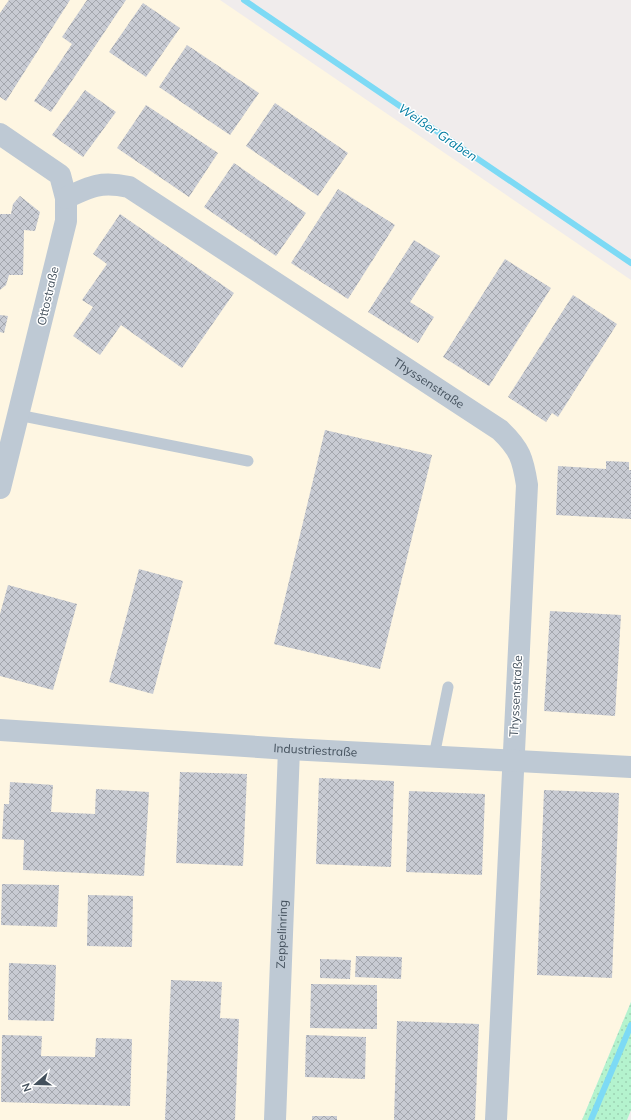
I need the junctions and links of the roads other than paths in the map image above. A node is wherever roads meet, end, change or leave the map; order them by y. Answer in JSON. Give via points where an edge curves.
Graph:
{"nodes":[{"id":1,"x":0,"y":134,"type":"edge"},
{"id":2,"x":66,"y":198,"type":"junction"},
{"id":3,"x":18,"y":415,"type":"junction"},
{"id":4,"x":3,"y":460,"type":"edge"},
{"id":5,"x":248,"y":462,"type":"dead end"},
{"id":6,"x":0,"y":488,"type":"edge"},
{"id":7,"x":448,"y":687,"type":"dead end"},
{"id":8,"x":0,"y":730,"type":"edge"},
{"id":9,"x":289,"y":749,"type":"junction"},
{"id":10,"x":434,"y":756,"type":"junction"},
{"id":11,"x":513,"y":761,"type":"junction"},
{"id":12,"x":631,"y":768,"type":"edge"},
{"id":13,"x":275,"y":1120,"type":"edge"},
{"id":14,"x":496,"y":1120,"type":"edge"}],
"edges":[{"from":1,"to":2,"type":"street","name":"Ottostraße","via":[[60,175]]},
{"from":2,"to":3,"type":"street","name":"Ottostraße","via":[[66,221]]},
{"from":2,"to":11,"type":"street","name":"Thyssenstraße","via":[[94,185],[111,183],[129,187],[500,430],[515,445],[524,464],[527,485]]},
{"from":3,"to":4,"type":"street","name":"Ottostraße"},
{"from":3,"to":5,"type":"lane"},
{"from":4,"to":6,"type":"street","name":"Ottostraße"},
{"from":7,"to":10,"type":"lane"},
{"from":8,"to":9,"type":"street","name":"Industriestraße"},
{"from":9,"to":10,"type":"street","name":"Industriestraße"},
{"from":9,"to":13,"type":"street","name":"Zeppelinring"},
{"from":10,"to":11,"type":"street","name":"Industriestraße"},
{"from":11,"to":12,"type":"street","name":"Industriestraße"},
{"from":11,"to":14,"type":"street"}]}
